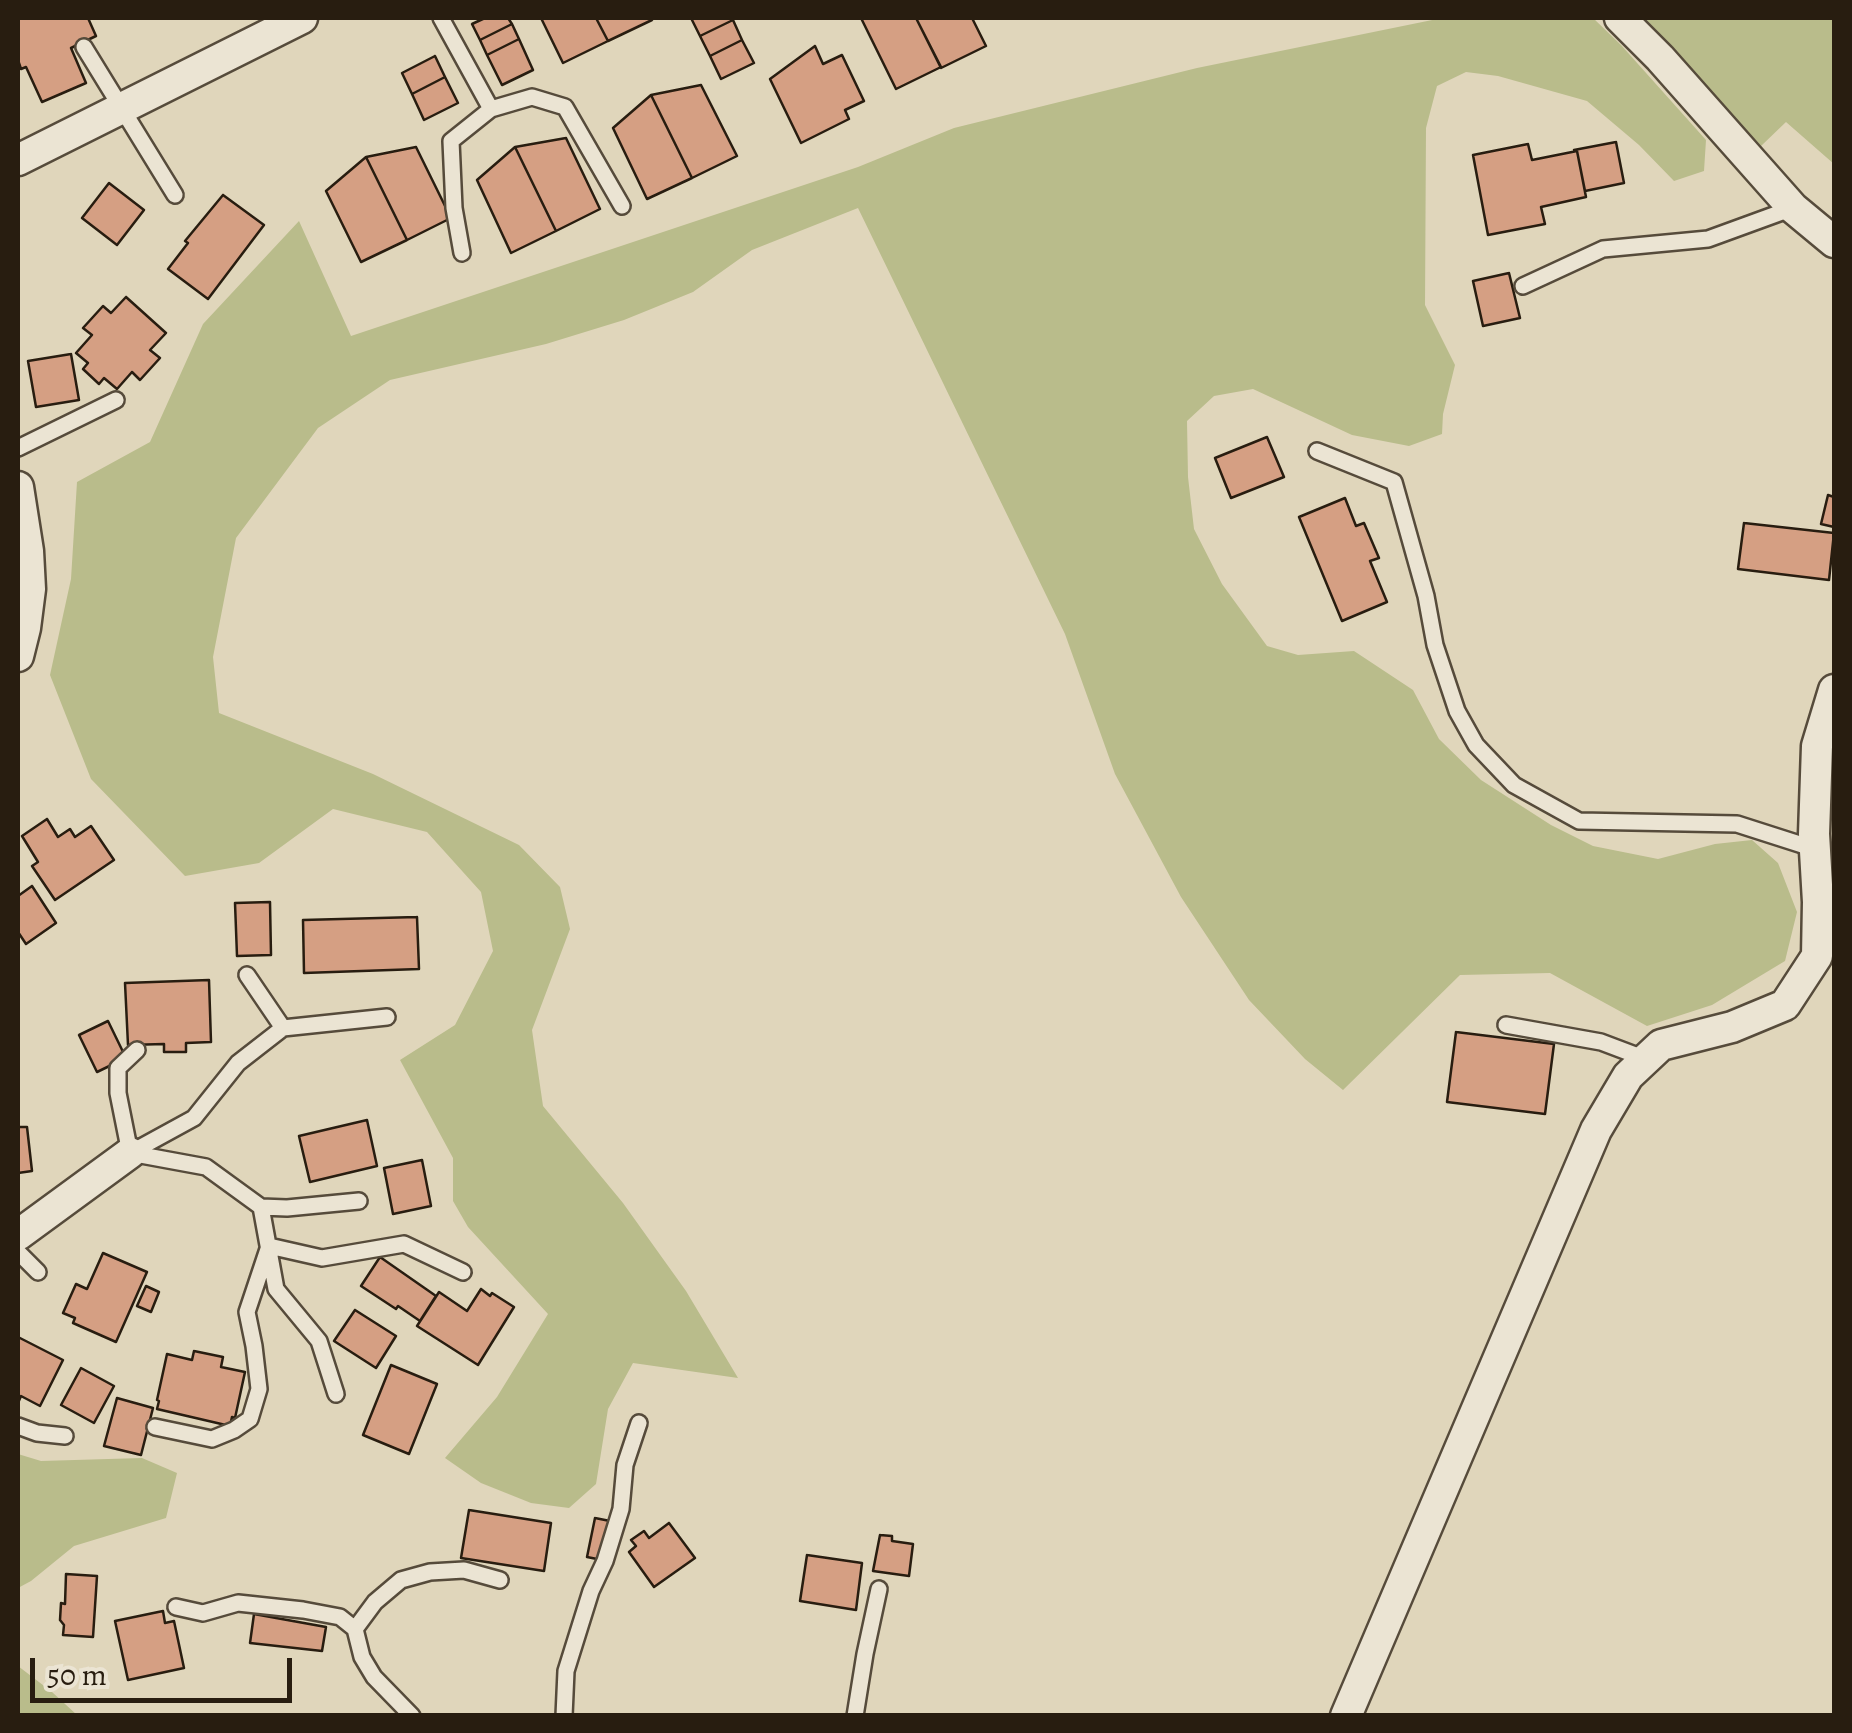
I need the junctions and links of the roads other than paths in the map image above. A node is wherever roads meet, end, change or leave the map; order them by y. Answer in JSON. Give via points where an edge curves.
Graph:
{"nodes":[{"id":1,"x":302,"y":18,"type":"edge"},
{"id":2,"x":441,"y":18,"type":"edge"},
{"id":3,"x":1620,"y":18,"type":"edge"},
{"id":4,"x":84,"y":47,"type":"dead end"},
{"id":5,"x":121,"y":109,"type":"junction"},
{"id":6,"x":492,"y":109,"type":"junction"},
{"id":7,"x":18,"y":160,"type":"edge"},
{"id":8,"x":175,"y":195,"type":"dead end"},
{"id":9,"x":622,"y":206,"type":"dead end"},
{"id":10,"x":1793,"y":208,"type":"junction"},
{"id":11,"x":1834,"y":242,"type":"edge"},
{"id":12,"x":462,"y":254,"type":"dead end"},
{"id":13,"x":1524,"y":286,"type":"dead end"},
{"id":14,"x":116,"y":400,"type":"dead end"},
{"id":15,"x":18,"y":448,"type":"edge"},
{"id":16,"x":1317,"y":451,"type":"dead end"},
{"id":17,"x":18,"y":487,"type":"edge"},
{"id":18,"x":18,"y":656,"type":"edge"},
{"id":19,"x":1834,"y":690,"type":"edge"},
{"id":20,"x":1815,"y":849,"type":"junction"},
{"id":21,"x":247,"y":974,"type":"dead end"},
{"id":22,"x":388,"y":1016,"type":"dead end"},
{"id":23,"x":1506,"y":1025,"type":"dead end"},
{"id":24,"x":283,"y":1028,"type":"junction"},
{"id":25,"x":137,"y":1050,"type":"dead end"},
{"id":26,"x":1646,"y":1059,"type":"junction"},
{"id":27,"x":130,"y":1153,"type":"junction"},
{"id":28,"x":360,"y":1200,"type":"dead end"},
{"id":29,"x":261,"y":1208,"type":"junction"},
{"id":30,"x":18,"y":1235,"type":"edge"},
{"id":31,"x":268,"y":1246,"type":"junction"},
{"id":32,"x":18,"y":1252,"type":"edge"},
{"id":33,"x":38,"y":1272,"type":"dead end"},
{"id":34,"x":462,"y":1272,"type":"dead end"},
{"id":35,"x":336,"y":1394,"type":"dead end"},
{"id":36,"x":639,"y":1423,"type":"dead end"},
{"id":37,"x":18,"y":1426,"type":"edge"},
{"id":38,"x":155,"y":1427,"type":"dead end"},
{"id":39,"x":65,"y":1436,"type":"dead end"},
{"id":40,"x":500,"y":1580,"type":"dead end"},
{"id":41,"x":878,"y":1589,"type":"dead end"},
{"id":42,"x":176,"y":1608,"type":"dead end"},
{"id":43,"x":354,"y":1629,"type":"junction"},
{"id":44,"x":412,"y":1716,"type":"edge"},
{"id":45,"x":564,"y":1716,"type":"edge"},
{"id":46,"x":855,"y":1716,"type":"edge"},
{"id":47,"x":1346,"y":1716,"type":"edge"}],
"edges":[{"from":1,"to":5,"type":"street"},
{"from":2,"to":6,"type":"lane"},
{"from":3,"to":10,"type":"street"},
{"from":4,"to":5,"type":"lane"},
{"from":5,"to":7,"type":"street"},
{"from":5,"to":8,"type":"lane"},
{"from":6,"to":9,"type":"lane","via":[[532,97],[565,107]]},
{"from":6,"to":12,"type":"lane","via":[[451,141]]},
{"from":10,"to":11,"type":"street"},
{"from":10,"to":13,"type":"lane","via":[[1708,239],[1602,249]]},
{"from":14,"to":15,"type":"lane"},
{"from":16,"to":20,"type":"lane","via":[[1394,482],[1457,711],[1476,745],[1514,785],[1579,820],[1737,824]]},
{"from":17,"to":18,"type":"street","via":[[30,589]]},
{"from":19,"to":20,"type":"street","via":[[1817,746]]},
{"from":20,"to":26,"type":"street","via":[[1817,956],[1784,1005],[1661,1045]]},
{"from":21,"to":24,"type":"lane"},
{"from":22,"to":24,"type":"lane"},
{"from":23,"to":26,"type":"lane","via":[[1601,1042]]},
{"from":24,"to":27,"type":"lane","via":[[238,1063],[194,1118]]},
{"from":25,"to":27,"type":"lane","via":[[118,1068]]},
{"from":26,"to":47,"type":"street","via":[[1596,1130]]},
{"from":27,"to":29,"type":"lane","via":[[206,1167]]},
{"from":27,"to":30,"type":"street"},
{"from":28,"to":29,"type":"lane"},
{"from":29,"to":31,"type":"lane"},
{"from":31,"to":34,"type":"lane","via":[[322,1258],[404,1244]]},
{"from":31,"to":35,"type":"lane","via":[[276,1289],[319,1341]]},
{"from":31,"to":38,"type":"lane","via":[[248,1312],[259,1388],[250,1419],[212,1439]]},
{"from":32,"to":33,"type":"lane"},
{"from":36,"to":45,"type":"lane","via":[[625,1465],[622,1509],[566,1671]]},
{"from":37,"to":39,"type":"lane"},
{"from":40,"to":43,"type":"lane","via":[[464,1570],[402,1580]]},
{"from":41,"to":46,"type":"lane"},
{"from":42,"to":43,"type":"lane","via":[[287,1608],[340,1617]]},
{"from":43,"to":44,"type":"lane","via":[[374,1677]]}]}
